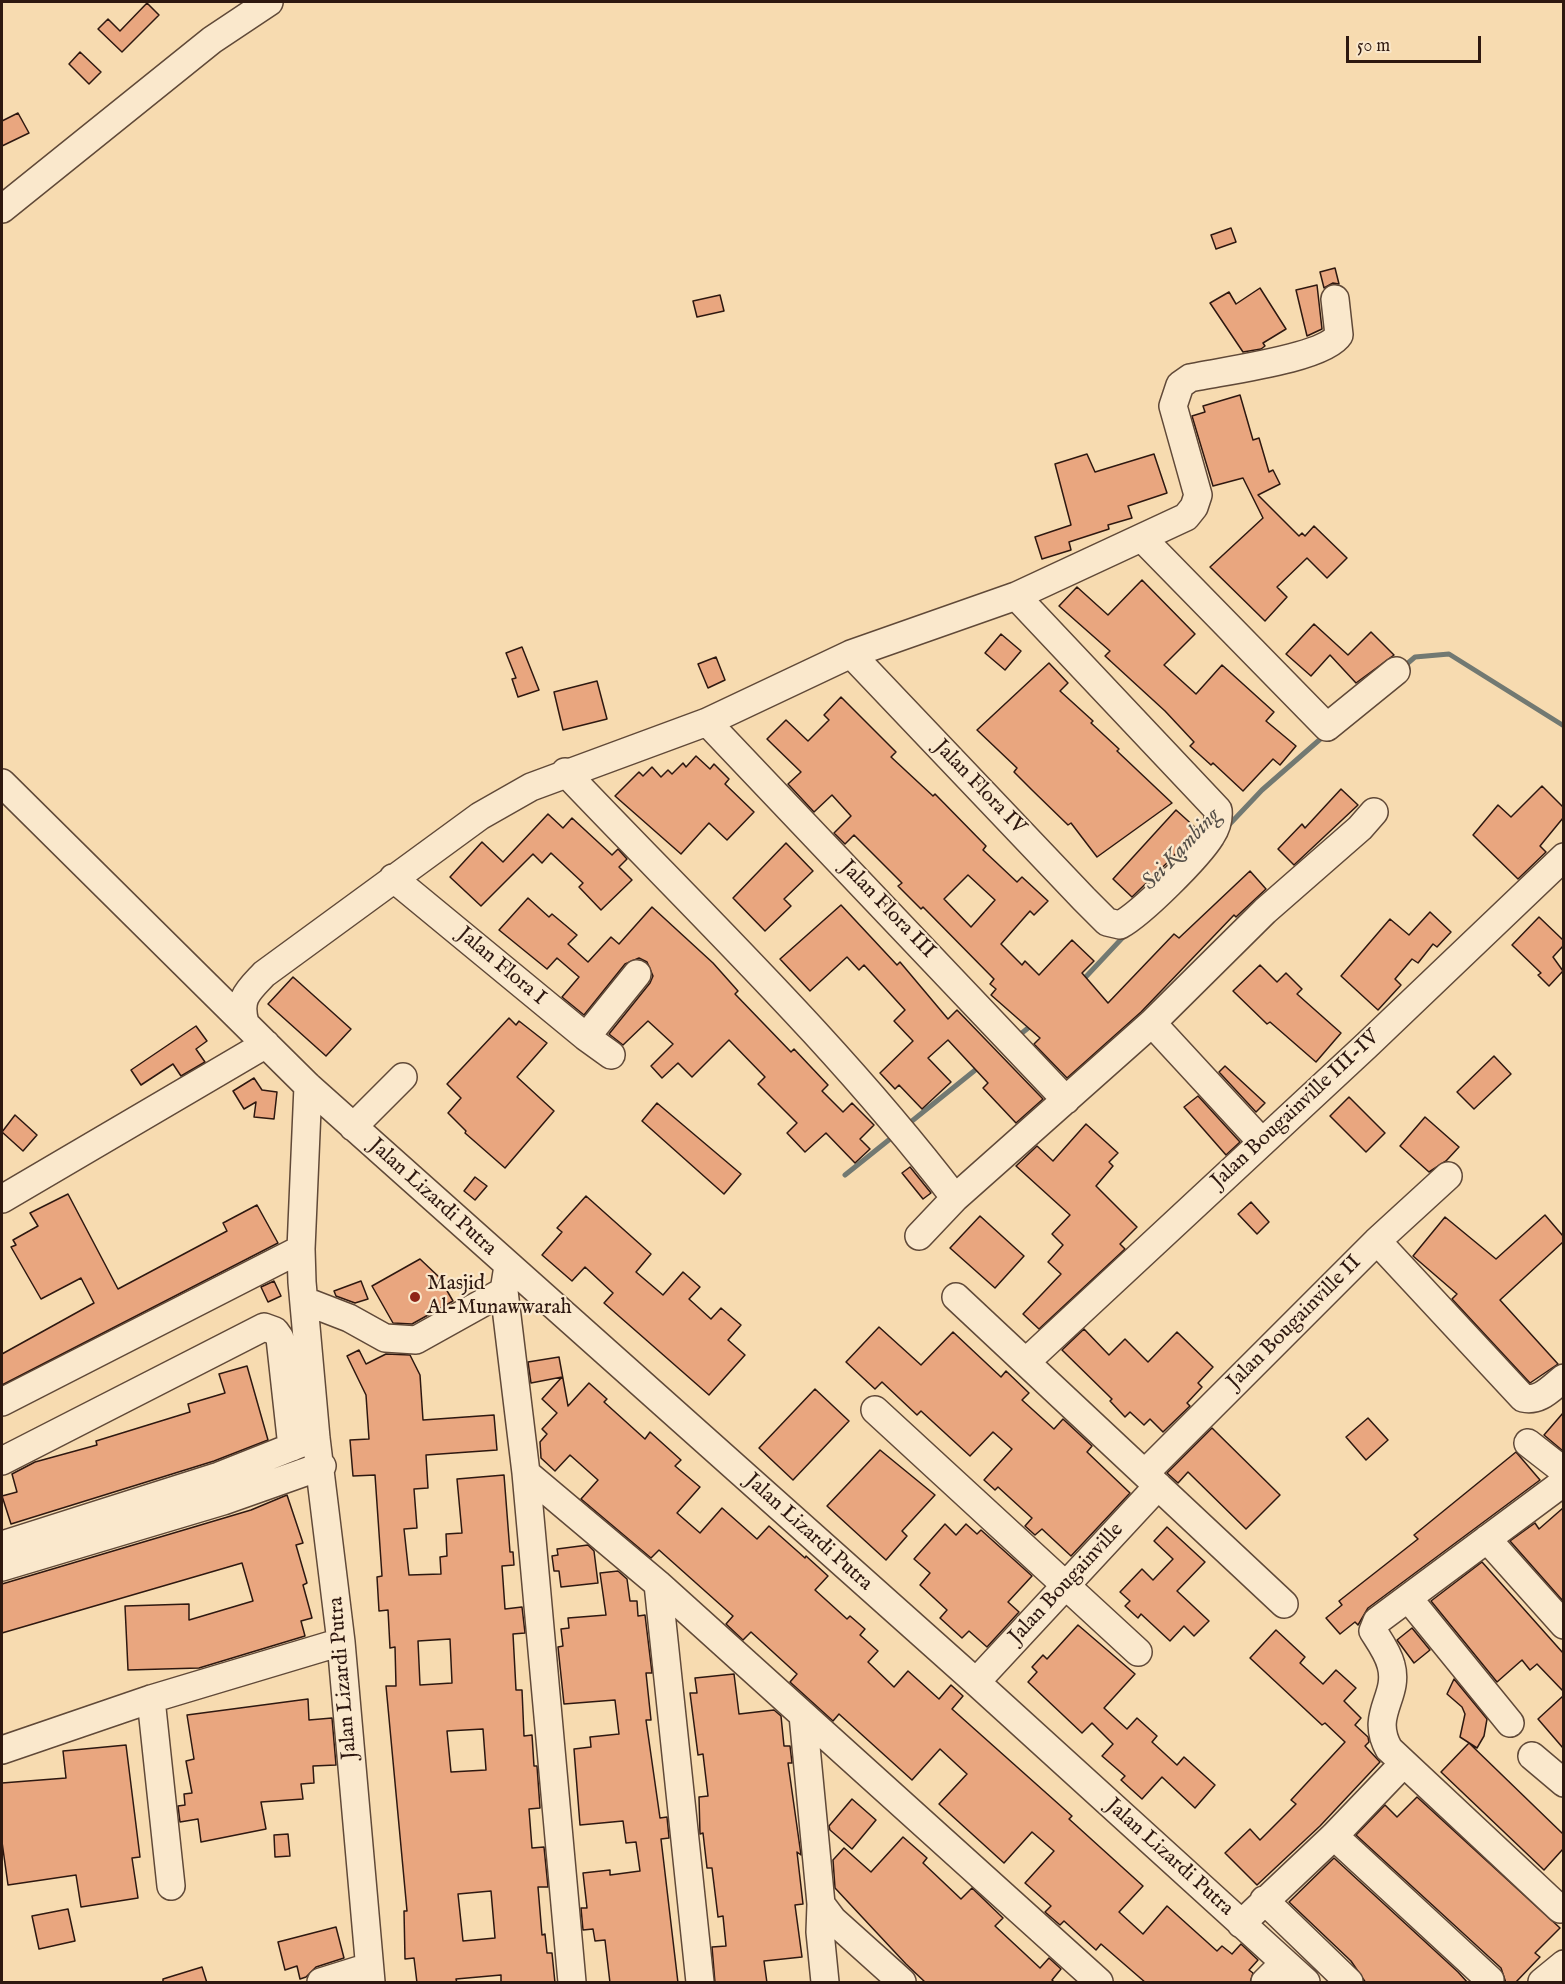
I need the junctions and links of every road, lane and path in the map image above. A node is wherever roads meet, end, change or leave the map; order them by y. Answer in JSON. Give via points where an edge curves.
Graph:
{"nodes":[{"id":1,"x":269,"y":2,"type":"edge"},
{"id":2,"x":2,"y":209,"type":"edge"},
{"id":3,"x":1335,"y":299,"type":"dead end"},
{"id":4,"x":1142,"y":538,"type":"junction"},
{"id":5,"x":1016,"y":596,"type":"junction"},
{"id":6,"x":851,"y":654,"type":"junction"},
{"id":7,"x":1396,"y":671,"type":"dead end"},
{"id":8,"x":707,"y":722,"type":"junction"},
{"id":9,"x":565,"y":772,"type":"junction"},
{"id":10,"x":2,"y":783,"type":"edge"},
{"id":11,"x":1374,"y":812,"type":"dead end"},
{"id":12,"x":1563,"y":856,"type":"edge"},
{"id":13,"x":393,"y":878,"type":"junction"},
{"id":14,"x":637,"y":974,"type":"dead end"},
{"id":15,"x":245,"y":1023,"type":"junction"},
{"id":16,"x":1152,"y":1023,"type":"junction"},
{"id":17,"x":586,"y":1037,"type":"junction"},
{"id":18,"x":266,"y":1044,"type":"junction"},
{"id":19,"x":611,"y":1055,"type":"dead end"},
{"id":20,"x":404,"y":1077,"type":"dead end"},
{"id":21,"x":308,"y":1086,"type":"junction"},
{"id":22,"x":1066,"y":1100,"type":"junction"},
{"id":23,"x":353,"y":1127,"type":"junction"},
{"id":24,"x":1261,"y":1142,"type":"junction"},
{"id":25,"x":1448,"y":1176,"type":"dead end"},
{"id":26,"x":955,"y":1198,"type":"junction"},
{"id":27,"x":2,"y":1199,"type":"edge"},
{"id":28,"x":919,"y":1236,"type":"dead end"},
{"id":29,"x":1377,"y":1241,"type":"junction"},
{"id":30,"x":303,"y":1273,"type":"junction"},
{"id":31,"x":506,"y":1279,"type":"junction"},
{"id":32,"x":956,"y":1297,"type":"dead end"},
{"id":33,"x":1027,"y":1361,"type":"junction"},
{"id":34,"x":1563,"y":1378,"type":"edge"},
{"id":35,"x":2,"y":1402,"type":"edge"},
{"id":36,"x":875,"y":1410,"type":"dead end"},
{"id":37,"x":304,"y":1442,"type":"junction"},
{"id":38,"x":1528,"y":1443,"type":"dead end"},
{"id":39,"x":2,"y":1461,"type":"edge"},
{"id":40,"x":322,"y":1466,"type":"junction"},
{"id":41,"x":1563,"y":1471,"type":"edge"},
{"id":42,"x":526,"y":1473,"type":"junction"},
{"id":43,"x":1152,"y":1479,"type":"junction"},
{"id":44,"x":1563,"y":1482,"type":"edge"},
{"id":45,"x":221,"y":1489,"type":"junction"},
{"id":46,"x":1487,"y":1539,"type":"junction"},
{"id":47,"x":2,"y":1545,"type":"edge"},
{"id":48,"x":2,"y":1567,"type":"edge"},
{"id":49,"x":658,"y":1584,"type":"junction"},
{"id":50,"x":1066,"y":1586,"type":"junction"},
{"id":51,"x":1409,"y":1599,"type":"junction"},
{"id":52,"x":1284,"y":1604,"type":"dead end"},
{"id":53,"x":1563,"y":1625,"type":"edge"},
{"id":54,"x":341,"y":1642,"type":"junction"},
{"id":55,"x":1138,"y":1652,"type":"dead end"},
{"id":56,"x":976,"y":1682,"type":"junction"},
{"id":57,"x":151,"y":1699,"type":"junction"},
{"id":58,"x":803,"y":1715,"type":"junction"},
{"id":59,"x":1510,"y":1723,"type":"dead end"},
{"id":60,"x":2,"y":1750,"type":"edge"},
{"id":61,"x":1532,"y":1756,"type":"dead end"},
{"id":62,"x":1403,"y":1764,"type":"junction"},
{"id":63,"x":1563,"y":1783,"type":"edge"},
{"id":64,"x":1334,"y":1836,"type":"junction"},
{"id":65,"x":171,"y":1886,"type":"dead end"},
{"id":66,"x":1264,"y":1900,"type":"junction"},
{"id":67,"x":821,"y":1904,"type":"junction"},
{"id":68,"x":1560,"y":1909,"type":"dead end"},
{"id":69,"x":1241,"y":1924,"type":"junction"},
{"id":70,"x":1284,"y":1963,"type":"junction"},
{"id":71,"x":1563,"y":1964,"type":"edge"},
{"id":72,"x":370,"y":1975,"type":"edge"},
{"id":73,"x":1490,"y":1980,"type":"dead end"},
{"id":74,"x":321,"y":1983,"type":"edge"},
{"id":75,"x":572,"y":1983,"type":"edge"},
{"id":76,"x":700,"y":1983,"type":"edge"},
{"id":77,"x":825,"y":1983,"type":"edge"},
{"id":78,"x":902,"y":1983,"type":"edge"},
{"id":79,"x":1099,"y":1983,"type":"edge"},
{"id":80,"x":1265,"y":1983,"type":"edge"},
{"id":81,"x":1306,"y":1983,"type":"edge"},
{"id":82,"x":1349,"y":1983,"type":"edge"},
{"id":83,"x":1542,"y":1983,"type":"edge"}],
"edges":[{"from":1,"to":2,"type":"street","via":[[212,40]]},
{"from":3,"to":4,"type":"street","via":[[1339,335],[1335,342],[1298,357],[1190,378],[1180,385],[1173,406],[1198,495],[1186,517]]},
{"from":4,"to":5,"type":"street"},
{"from":4,"to":7,"type":"street","via":[[1327,727]]},
{"from":5,"to":6,"type":"street"},
{"from":5,"to":6,"type":"street","name":"Jalan Flora IV","via":[[1218,810],[1219,821],[1210,838],[1154,898],[1120,925],[1107,922]]},
{"from":6,"to":8,"type":"street"},
{"from":8,"to":9,"type":"street"},
{"from":8,"to":22,"type":"street","name":"Jalan Flora III"},
{"from":9,"to":13,"type":"street","via":[[480,816]]},
{"from":9,"to":26,"type":"street","via":[[841,1058]]},
{"from":10,"to":15,"type":"street","name":"Jalan Lizardi Putra"},
{"from":11,"to":16,"type":"street","via":[[1241,934]]},
{"from":12,"to":24,"type":"street","name":"Jalan Bougainville III-IV"},
{"from":13,"to":15,"type":"street","via":[[264,974],[245,995],[241,1009]]},
{"from":13,"to":17,"type":"street","name":"Jalan Flora I"},
{"from":14,"to":17,"type":"street"},
{"from":15,"to":18,"type":"street","name":"Jalan Lizardi Putra"},
{"from":16,"to":22,"type":"street"},
{"from":16,"to":24,"type":"street"},
{"from":17,"to":19,"type":"street","name":"Jalan Flora I"},
{"from":18,"to":21,"type":"street","name":"Jalan Lizardi Putra"},
{"from":18,"to":27,"type":"street"},
{"from":20,"to":23,"type":"street"},
{"from":21,"to":23,"type":"street","name":"Jalan Lizardi Putra"},
{"from":21,"to":30,"type":"street","name":"Jalan Lizardi Putra"},
{"from":22,"to":26,"type":"street"},
{"from":23,"to":31,"type":"street","name":"Jalan Lizardi Putra","via":[[451,1214]]},
{"from":24,"to":33,"type":"street","name":"Jalan Bougainville III-IV"},
{"from":25,"to":29,"type":"street","name":"Jalan Bougainville II"},
{"from":26,"to":28,"type":"street"},
{"from":29,"to":34,"type":"street","via":[[1523,1398],[1533,1400],[1542,1396]]},
{"from":29,"to":43,"type":"street","name":"Jalan Bougainville II"},
{"from":30,"to":31,"type":"street","via":[[350,1318],[385,1338],[416,1340]]},
{"from":30,"to":35,"type":"street"},
{"from":30,"to":37,"type":"street","name":"Jalan Lizardi Putra"},
{"from":31,"to":42,"type":"street"},
{"from":31,"to":56,"type":"street","name":"Jalan Lizardi Putra"},
{"from":32,"to":33,"type":"street"},
{"from":33,"to":43,"type":"street"},
{"from":36,"to":50,"type":"street"},
{"from":37,"to":39,"type":"street","via":[[280,1338],[264,1327]]},
{"from":37,"to":40,"type":"street","name":"Jalan Lizardi Putra"},
{"from":37,"to":45,"type":"street"},
{"from":38,"to":41,"type":"street"},
{"from":40,"to":45,"type":"street"},
{"from":40,"to":54,"type":"street","name":"Jalan Lizardi Putra"},
{"from":42,"to":49,"type":"street"},
{"from":42,"to":75,"type":"street"},
{"from":43,"to":50,"type":"street","name":"Jalan Bougainville"},
{"from":43,"to":52,"type":"street"},
{"from":44,"to":46,"type":"street"},
{"from":45,"to":47,"type":"street"},
{"from":45,"to":48,"type":"street"},
{"from":46,"to":51,"type":"street"},
{"from":46,"to":53,"type":"street"},
{"from":49,"to":58,"type":"street"},
{"from":49,"to":76,"type":"street"},
{"from":50,"to":55,"type":"street"},
{"from":50,"to":56,"type":"street","name":"Jalan Bougainville"},
{"from":51,"to":59,"type":"street"},
{"from":51,"to":62,"type":"street","via":[[1377,1621],[1373,1631],[1392,1666],[1381,1735]]},
{"from":54,"to":57,"type":"street"},
{"from":54,"to":72,"type":"street","name":"Jalan Lizardi Putra"},
{"from":56,"to":69,"type":"street","name":"Jalan Lizardi Putra"},
{"from":57,"to":60,"type":"street"},
{"from":57,"to":65,"type":"street"},
{"from":58,"to":67,"type":"street"},
{"from":58,"to":79,"type":"street"},
{"from":61,"to":63,"type":"street"},
{"from":62,"to":64,"type":"street"},
{"from":62,"to":68,"type":"street"},
{"from":64,"to":66,"type":"street"},
{"from":64,"to":73,"type":"street"},
{"from":66,"to":69,"type":"street"},
{"from":66,"to":82,"type":"street"},
{"from":67,"to":77,"type":"street"},
{"from":67,"to":78,"type":"street","via":[[833,1920]]},
{"from":69,"to":70,"type":"street","name":"Jalan Lizardi Putra"},
{"from":70,"to":80,"type":"street"},
{"from":70,"to":81,"type":"street","name":"Jalan Lizardi Putra"},
{"from":71,"to":83,"type":"street"},
{"from":72,"to":74,"type":"street"}]}
